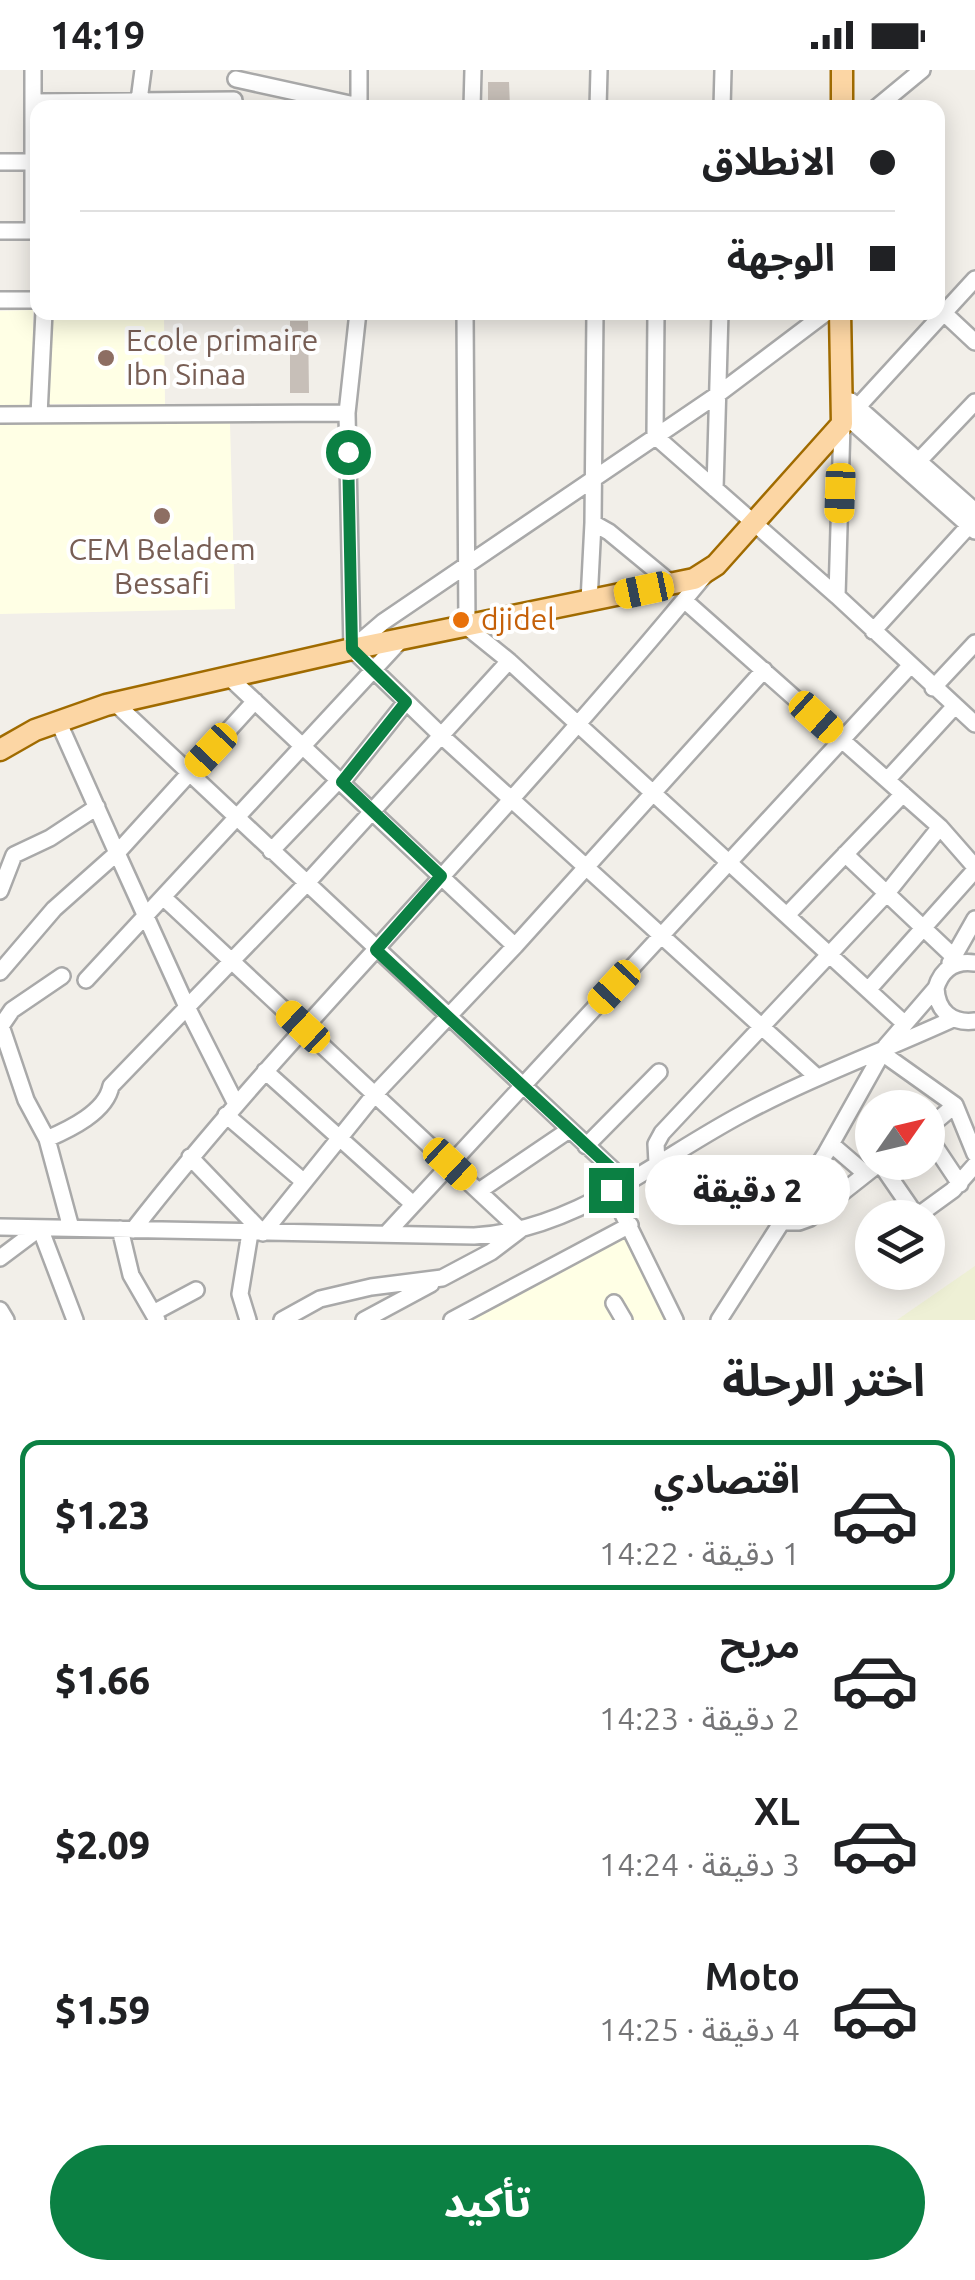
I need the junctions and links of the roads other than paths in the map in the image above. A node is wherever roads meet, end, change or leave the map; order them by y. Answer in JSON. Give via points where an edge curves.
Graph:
{"nodes":[{"id":1,"x":33,"y":70,"type":"edge"},
{"id":2,"x":143,"y":70,"type":"edge"},
{"id":3,"x":359,"y":70,"type":"edge"},
{"id":4,"x":472,"y":70,"type":"edge"},
{"id":5,"x":598,"y":70,"type":"edge"},
{"id":6,"x":723,"y":70,"type":"edge"},
{"id":7,"x":842,"y":70,"type":"edge"},
{"id":8,"x":922,"y":70,"type":"edge"},
{"id":9,"x":236,"y":75,"type":"edge"},
{"id":10,"x":33,"y":100,"type":"edge"},
{"id":11,"x":139,"y":100,"type":"edge"},
{"id":12,"x":233,"y":100,"type":"edge"},
{"id":13,"x":332,"y":100,"type":"edge"},
{"id":14,"x":359,"y":100,"type":"edge"},
{"id":15,"x":472,"y":100,"type":"edge"},
{"id":16,"x":598,"y":100,"type":"edge"},
{"id":17,"x":722,"y":100,"type":"edge"},
{"id":18,"x":842,"y":100,"type":"edge"},
{"id":19,"x":886,"y":100,"type":"edge"},
{"id":20,"x":0,"y":162,"type":"edge"},
{"id":21,"x":30,"y":162,"type":"edge"},
{"id":22,"x":30,"y":230,"type":"edge"},
{"id":23,"x":0,"y":231,"type":"edge"},
{"id":24,"x":975,"y":278,"type":"edge"},
{"id":25,"x":0,"y":300,"type":"edge"},
{"id":26,"x":30,"y":300,"type":"edge"},
{"id":27,"x":945,"y":308,"type":"edge"},
{"id":28,"x":945,"y":316,"type":"edge"},
{"id":29,"x":44,"y":320,"type":"edge"},
{"id":30,"x":357,"y":320,"type":"edge"},
{"id":31,"x":465,"y":320,"type":"edge"},
{"id":32,"x":595,"y":320,"type":"edge"},
{"id":33,"x":656,"y":320,"type":"edge"},
{"id":34,"x":720,"y":320,"type":"edge"},
{"id":35,"x":816,"y":320,"type":"edge"},
{"id":36,"x":841,"y":320,"type":"edge"},
{"id":37,"x":933,"y":320,"type":"edge"},
{"id":38,"x":975,"y":342,"type":"edge"},
{"id":39,"x":717,"y":394,"type":"junction"},
{"id":40,"x":975,"y":402,"type":"edge"},
{"id":41,"x":847,"y":410,"type":"junction"},
{"id":42,"x":347,"y":413,"type":"junction"},
{"id":43,"x":0,"y":415,"type":"edge"},
{"id":44,"x":39,"y":415,"type":"junction"},
{"id":45,"x":654,"y":436,"type":"junction"},
{"id":46,"x":914,"y":466,"type":"junction"},
{"id":47,"x":593,"y":478,"type":"junction"},
{"id":48,"x":715,"y":488,"type":"junction"},
{"id":49,"x":754,"y":522,"type":"junction"},
{"id":50,"x":974,"y":522,"type":"edge"},
{"id":51,"x":592,"y":523,"type":"junction"},
{"id":52,"x":466,"y":564,"type":"junction"},
{"id":53,"x":678,"y":592,"type":"junction"},
{"id":54,"x":836,"y":596,"type":"junction"},
{"id":55,"x":590,"y":601,"type":"junction"},
{"id":56,"x":467,"y":626,"type":"junction"},
{"id":57,"x":872,"y":630,"type":"junction"},
{"id":58,"x":401,"y":640,"type":"junction"},
{"id":59,"x":975,"y":643,"type":"edge"},
{"id":60,"x":352,"y":649,"type":"junction"},
{"id":61,"x":510,"y":661,"type":"junction"},
{"id":62,"x":910,"y":666,"type":"junction"},
{"id":63,"x":764,"y":670,"type":"junction"},
{"id":64,"x":373,"y":671,"type":"junction"},
{"id":65,"x":230,"y":678,"type":"junction"},
{"id":66,"x":933,"y":688,"type":"junction"},
{"id":67,"x":256,"y":701,"type":"junction"},
{"id":68,"x":406,"y":702,"type":"junction"},
{"id":69,"x":115,"y":703,"type":"junction"},
{"id":70,"x":954,"y":707,"type":"junction"},
{"id":71,"x":58,"y":721,"type":"junction"},
{"id":72,"x":578,"y":724,"type":"junction"},
{"id":73,"x":975,"y":724,"type":"edge"},
{"id":74,"x":441,"y":736,"type":"junction"},
{"id":75,"x":842,"y":740,"type":"junction"},
{"id":76,"x":303,"y":746,"type":"junction"},
{"id":77,"x":0,"y":750,"type":"edge"},
{"id":78,"x":189,"y":774,"type":"junction"},
{"id":79,"x":887,"y":780,"type":"junction"},
{"id":80,"x":340,"y":781,"type":"junction"},
{"id":81,"x":654,"y":793,"type":"junction"},
{"id":82,"x":902,"y":794,"type":"junction"},
{"id":83,"x":510,"y":799,"type":"junction"},
{"id":84,"x":97,"y":807,"type":"junction"},
{"id":85,"x":372,"y":812,"type":"junction"},
{"id":86,"x":237,"y":819,"type":"junction"},
{"id":87,"x":940,"y":827,"type":"junction"},
{"id":88,"x":271,"y":851,"type":"junction"},
{"id":89,"x":118,"y":853,"type":"junction"},
{"id":90,"x":846,"y":854,"type":"junction"},
{"id":91,"x":730,"y":864,"type":"junction"},
{"id":92,"x":585,"y":868,"type":"junction"},
{"id":93,"x":975,"y":869,"type":"edge"},
{"id":94,"x":441,"y":876,"type":"junction"},
{"id":95,"x":306,"y":884,"type":"junction"},
{"id":96,"x":0,"y":891,"type":"edge"},
{"id":97,"x":887,"y":893,"type":"junction"},
{"id":98,"x":163,"y":897,"type":"junction"},
{"id":99,"x":788,"y":914,"type":"junction"},
{"id":100,"x":146,"y":916,"type":"junction"},
{"id":101,"x":975,"y":919,"type":"edge"},
{"id":102,"x":925,"y":929,"type":"junction"},
{"id":103,"x":661,"y":937,"type":"junction"},
{"id":104,"x":515,"y":946,"type":"junction"},
{"id":105,"x":376,"y":950,"type":"junction"},
{"id":106,"x":829,"y":954,"type":"junction"},
{"id":107,"x":232,"y":961,"type":"junction"},
{"id":108,"x":951,"y":962,"type":"junction"},
{"id":109,"x":975,"y":963,"type":"edge"},
{"id":110,"x":0,"y":972,"type":"edge"},
{"id":111,"x":62,"y":976,"type":"dead end"},
{"id":112,"x":86,"y":980,"type":"dead end"},
{"id":113,"x":936,"y":988,"type":"junction"},
{"id":114,"x":868,"y":990,"type":"junction"},
{"id":115,"x":188,"y":1007,"type":"junction"},
{"id":116,"x":447,"y":1016,"type":"junction"},
{"id":117,"x":953,"y":1019,"type":"junction"},
{"id":118,"x":975,"y":1021,"type":"edge"},
{"id":119,"x":904,"y":1023,"type":"junction"},
{"id":120,"x":0,"y":1026,"type":"edge"},
{"id":121,"x":303,"y":1027,"type":"junction"},
{"id":122,"x":762,"y":1028,"type":"junction"},
{"id":123,"x":884,"y":1050,"type":"junction"},
{"id":124,"x":265,"y":1071,"type":"junction"},
{"id":125,"x":659,"y":1072,"type":"dead end"},
{"id":126,"x":816,"y":1077,"type":"junction"},
{"id":127,"x":522,"y":1086,"type":"junction"},
{"id":128,"x":375,"y":1094,"type":"junction"},
{"id":129,"x":955,"y":1106,"type":"junction"},
{"id":130,"x":231,"y":1110,"type":"junction"},
{"id":131,"x":945,"y":1114,"type":"edge"},
{"id":132,"x":569,"y":1130,"type":"junction"},
{"id":133,"x":337,"y":1138,"type":"junction"},
{"id":134,"x":47,"y":1139,"type":"junction"},
{"id":135,"x":832,"y":1144,"type":"junction"},
{"id":136,"x":586,"y":1146,"type":"junction"},
{"id":137,"x":975,"y":1154,"type":"edge"},
{"id":138,"x":190,"y":1157,"type":"junction"},
{"id":139,"x":945,"y":1157,"type":"edge"},
{"id":140,"x":657,"y":1163,"type":"junction"},
{"id":141,"x":450,"y":1164,"type":"junction"},
{"id":142,"x":855,"y":1164,"type":"edge"},
{"id":143,"x":975,"y":1165,"type":"edge"},
{"id":144,"x":858,"y":1180,"type":"edge"},
{"id":145,"x":893,"y":1180,"type":"edge"},
{"id":146,"x":304,"y":1181,"type":"junction"},
{"id":147,"x":966,"y":1182,"type":"edge"},
{"id":148,"x":618,"y":1186,"type":"junction"},
{"id":149,"x":480,"y":1190,"type":"junction"},
{"id":150,"x":413,"y":1204,"type":"junction"},
{"id":151,"x":782,"y":1222,"type":"junction"},
{"id":152,"x":630,"y":1226,"type":"junction"},
{"id":153,"x":0,"y":1227,"type":"edge"},
{"id":154,"x":40,"y":1228,"type":"junction"},
{"id":155,"x":71,"y":1228,"type":"junction"},
{"id":156,"x":127,"y":1229,"type":"junction"},
{"id":157,"x":520,"y":1230,"type":"junction"},
{"id":158,"x":256,"y":1233,"type":"junction"},
{"id":159,"x":387,"y":1234,"type":"junction"},
{"id":160,"x":0,"y":1258,"type":"edge"},
{"id":161,"x":442,"y":1278,"type":"junction"},
{"id":162,"x":196,"y":1290,"type":"dead end"},
{"id":163,"x":614,"y":1303,"type":"dead end"},
{"id":164,"x":0,"y":1310,"type":"edge"},
{"id":165,"x":720,"y":1316,"type":"edge"},
{"id":166,"x":155,"y":1317,"type":"edge"},
{"id":167,"x":6,"y":1320,"type":"edge"},
{"id":168,"x":75,"y":1320,"type":"edge"},
{"id":169,"x":248,"y":1320,"type":"edge"},
{"id":170,"x":282,"y":1320,"type":"edge"},
{"id":171,"x":364,"y":1320,"type":"edge"},
{"id":172,"x":452,"y":1320,"type":"edge"},
{"id":173,"x":624,"y":1320,"type":"edge"},
{"id":174,"x":676,"y":1320,"type":"edge"}],
"edges":[{"from":1,"to":10,"type":"street"},
{"from":2,"to":11,"type":"street"},
{"from":3,"to":14,"type":"street"},
{"from":4,"to":15,"type":"street"},
{"from":5,"to":16,"type":"street"},
{"from":6,"to":17,"type":"street"},
{"from":7,"to":18,"type":"main road"},
{"from":8,"to":19,"type":"street"},
{"from":9,"to":12,"type":"street"},
{"from":9,"to":13,"type":"street"},
{"from":20,"to":21,"type":"street"},
{"from":22,"to":23,"type":"street"},
{"from":24,"to":27,"type":"street"},
{"from":25,"to":26,"type":"street"},
{"from":28,"to":38,"type":"street"},
{"from":29,"to":44,"type":"street"},
{"from":30,"to":42,"type":"street"},
{"from":31,"to":52,"type":"street"},
{"from":32,"to":47,"type":"street"},
{"from":33,"to":45,"type":"street"},
{"from":34,"to":39,"type":"street"},
{"from":35,"to":39,"type":"street"},
{"from":36,"to":41,"type":"main road"},
{"from":37,"to":41,"type":"street"},
{"from":39,"to":45,"type":"street"},
{"from":39,"to":48,"type":"street"},
{"from":40,"to":46,"type":"street"},
{"from":41,"to":46,"type":"street"},
{"from":41,"to":49,"type":"main road"},
{"from":41,"to":54,"type":"street"},
{"from":42,"to":44,"type":"street"},
{"from":42,"to":60,"type":"street"},
{"from":43,"to":44,"type":"street"},
{"from":45,"to":47,"type":"street"},
{"from":45,"to":48,"type":"street"},
{"from":46,"to":50,"type":"street"},
{"from":47,"to":51,"type":"street"},
{"from":47,"to":52,"type":"street"},
{"from":48,"to":49,"type":"street"},
{"from":49,"to":53,"type":"main road","via":[[705,574]]},
{"from":49,"to":54,"type":"street"},
{"from":50,"to":57,"type":"street"},
{"from":51,"to":53,"type":"street"},
{"from":51,"to":55,"type":"street"},
{"from":52,"to":56,"type":"street"},
{"from":52,"to":60,"type":"street"},
{"from":53,"to":55,"type":"main road"},
{"from":53,"to":63,"type":"street"},
{"from":53,"to":72,"type":"street"},
{"from":54,"to":57,"type":"street"},
{"from":55,"to":56,"type":"main road"},
{"from":56,"to":58,"type":"main road"},
{"from":56,"to":61,"type":"street"},
{"from":57,"to":62,"type":"street"},
{"from":58,"to":60,"type":"main road"},
{"from":58,"to":64,"type":"street"},
{"from":59,"to":66,"type":"street"},
{"from":60,"to":64,"type":"street"},
{"from":60,"to":65,"type":"main road"},
{"from":61,"to":72,"type":"street"},
{"from":61,"to":74,"type":"street"},
{"from":62,"to":66,"type":"street"},
{"from":62,"to":75,"type":"street"},
{"from":63,"to":75,"type":"street"},
{"from":63,"to":81,"type":"street"},
{"from":64,"to":68,"type":"street"},
{"from":64,"to":76,"type":"street"},
{"from":65,"to":67,"type":"street"},
{"from":65,"to":69,"type":"main road"},
{"from":66,"to":70,"type":"street"},
{"from":67,"to":76,"type":"street"},
{"from":67,"to":78,"type":"street"},
{"from":68,"to":74,"type":"street"},
{"from":68,"to":80,"type":"street"},
{"from":69,"to":71,"type":"main road"},
{"from":69,"to":78,"type":"street"},
{"from":70,"to":73,"type":"street"},
{"from":70,"to":79,"type":"street"},
{"from":71,"to":77,"type":"main road"},
{"from":71,"to":84,"type":"street"},
{"from":72,"to":81,"type":"street"},
{"from":72,"to":83,"type":"street"},
{"from":74,"to":83,"type":"street"},
{"from":74,"to":85,"type":"street"},
{"from":75,"to":79,"type":"street"},
{"from":75,"to":91,"type":"street"},
{"from":76,"to":80,"type":"street"},
{"from":76,"to":86,"type":"street"},
{"from":78,"to":86,"type":"street"},
{"from":78,"to":89,"type":"street"},
{"from":79,"to":82,"type":"street"},
{"from":80,"to":85,"type":"street"},
{"from":80,"to":88,"type":"street"},
{"from":81,"to":91,"type":"street"},
{"from":81,"to":92,"type":"street"},
{"from":82,"to":87,"type":"street"},
{"from":82,"to":90,"type":"street"},
{"from":83,"to":92,"type":"street"},
{"from":83,"to":94,"type":"street"},
{"from":84,"to":89,"type":"street"},
{"from":84,"to":96,"type":"street","via":[[14,855]]},
{"from":85,"to":94,"type":"street"},
{"from":85,"to":95,"type":"street"},
{"from":86,"to":88,"type":"street"},
{"from":86,"to":98,"type":"street"},
{"from":87,"to":93,"type":"street"},
{"from":87,"to":97,"type":"street"},
{"from":88,"to":95,"type":"street"},
{"from":89,"to":100,"type":"street"},
{"from":89,"to":110,"type":"street","via":[[54,910]]},
{"from":90,"to":97,"type":"street"},
{"from":90,"to":99,"type":"street"},
{"from":91,"to":99,"type":"street"},
{"from":91,"to":103,"type":"street"},
{"from":92,"to":103,"type":"street"},
{"from":92,"to":104,"type":"street"},
{"from":93,"to":102,"type":"street"},
{"from":94,"to":104,"type":"street"},
{"from":94,"to":105,"type":"street"},
{"from":95,"to":105,"type":"street"},
{"from":95,"to":107,"type":"street"},
{"from":97,"to":102,"type":"street"},
{"from":97,"to":106,"type":"street"},
{"from":98,"to":100,"type":"street"},
{"from":98,"to":107,"type":"street"},
{"from":99,"to":106,"type":"street"},
{"from":100,"to":112,"type":"street"},
{"from":100,"to":115,"type":"street"},
{"from":101,"to":108,"type":"street"},
{"from":102,"to":108,"type":"street"},
{"from":102,"to":114,"type":"street"},
{"from":103,"to":122,"type":"street"},
{"from":103,"to":127,"type":"street"},
{"from":104,"to":116,"type":"street"},
{"from":105,"to":116,"type":"street"},
{"from":105,"to":121,"type":"street"},
{"from":106,"to":114,"type":"street"},
{"from":106,"to":122,"type":"street"},
{"from":107,"to":115,"type":"street"},
{"from":107,"to":121,"type":"street"},
{"from":108,"to":109,"type":"street"},
{"from":108,"to":113,"type":"street"},
{"from":111,"to":120,"type":"street"},
{"from":113,"to":117,"type":"street","via":[[940,1006]]},
{"from":113,"to":119,"type":"street"},
{"from":114,"to":119,"type":"street"},
{"from":115,"to":130,"type":"street"},
{"from":115,"to":134,"type":"street","via":[[111,1086],[109,1098],[73,1128]]},
{"from":116,"to":127,"type":"street"},
{"from":116,"to":128,"type":"street"},
{"from":117,"to":118,"type":"street"},
{"from":117,"to":123,"type":"street"},
{"from":119,"to":123,"type":"street"},
{"from":120,"to":134,"type":"street"},
{"from":121,"to":124,"type":"street"},
{"from":121,"to":128,"type":"street"},
{"from":122,"to":126,"type":"street"},
{"from":122,"to":140,"type":"street","via":[[658,1138]]},
{"from":123,"to":126,"type":"street"},
{"from":123,"to":129,"type":"street"},
{"from":123,"to":135,"type":"street"},
{"from":124,"to":130,"type":"street"},
{"from":124,"to":133,"type":"street"},
{"from":125,"to":136,"type":"street"},
{"from":126,"to":140,"type":"street"},
{"from":127,"to":132,"type":"street"},
{"from":127,"to":141,"type":"street"},
{"from":128,"to":133,"type":"street"},
{"from":128,"to":141,"type":"street"},
{"from":129,"to":131,"type":"street"},
{"from":129,"to":137,"type":"street"},
{"from":130,"to":138,"type":"street"},
{"from":130,"to":146,"type":"street"},
{"from":132,"to":136,"type":"street"},
{"from":132,"to":149,"type":"street"},
{"from":133,"to":146,"type":"street"},
{"from":133,"to":150,"type":"street"},
{"from":134,"to":155,"type":"street"},
{"from":135,"to":142,"type":"street"},
{"from":135,"to":151,"type":"street"},
{"from":136,"to":148,"type":"street"},
{"from":138,"to":156,"type":"street"},
{"from":138,"to":158,"type":"street"},
{"from":139,"to":147,"type":"street"},
{"from":140,"to":148,"type":"street"},
{"from":141,"to":149,"type":"street"},
{"from":141,"to":150,"type":"street"},
{"from":143,"to":147,"type":"street"},
{"from":144,"to":151,"type":"street","via":[[805,1220]]},
{"from":145,"to":147,"type":"street","via":[[918,1214]]},
{"from":146,"to":158,"type":"street"},
{"from":148,"to":152,"type":"street"},
{"from":148,"to":157,"type":"street"},
{"from":149,"to":157,"type":"street"},
{"from":150,"to":159,"type":"street"},
{"from":151,"to":165,"type":"street"},
{"from":152,"to":172,"type":"street"},
{"from":152,"to":174,"type":"street"},
{"from":153,"to":154,"type":"street"},
{"from":154,"to":155,"type":"street"},
{"from":154,"to":160,"type":"street"},
{"from":154,"to":168,"type":"street"},
{"from":155,"to":156,"type":"street"},
{"from":156,"to":158,"type":"street"},
{"from":156,"to":166,"type":"street","via":[[131,1274]]},
{"from":157,"to":159,"type":"street"},
{"from":157,"to":161,"type":"street"},
{"from":158,"to":159,"type":"street"},
{"from":158,"to":169,"type":"street","via":[[240,1294]]},
{"from":161,"to":170,"type":"street","via":[[371,1286],[320,1300]]},
{"from":161,"to":171,"type":"street"},
{"from":162,"to":166,"type":"street"},
{"from":163,"to":173,"type":"street"},
{"from":164,"to":167,"type":"street"}]}
